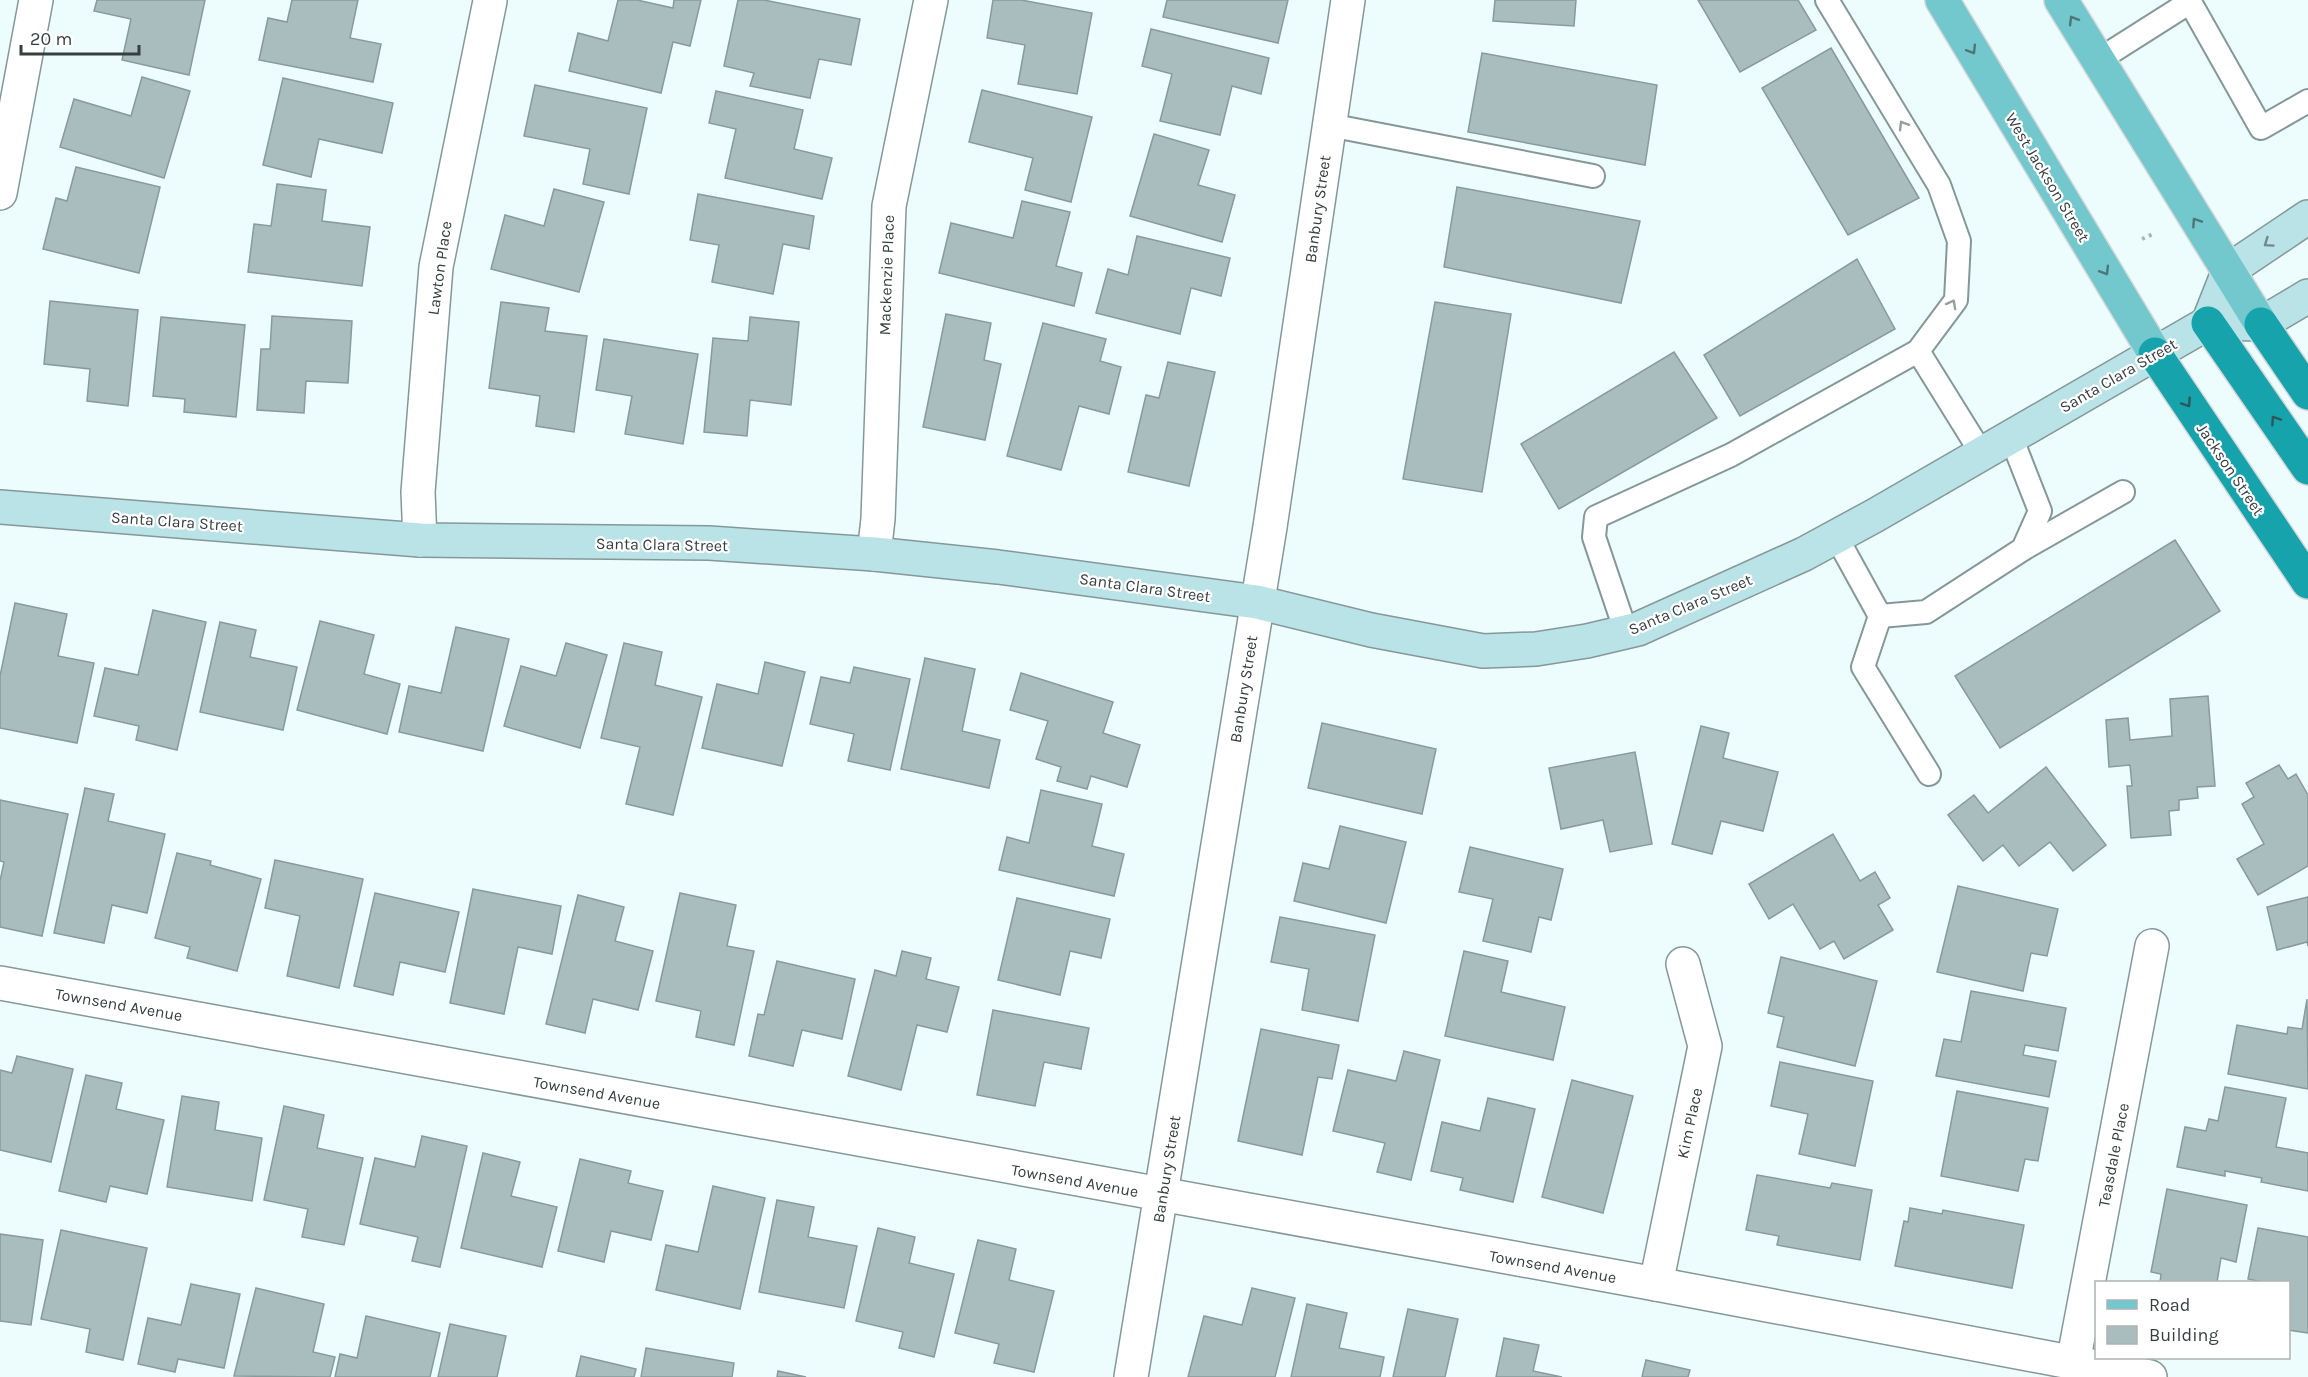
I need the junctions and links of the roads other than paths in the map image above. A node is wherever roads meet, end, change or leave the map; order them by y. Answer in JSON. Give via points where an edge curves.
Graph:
{"nodes":[{"id":1,"x":36,"y":0,"type":"edge"},
{"id":2,"x":490,"y":0,"type":"edge"},
{"id":3,"x":931,"y":0,"type":"edge"},
{"id":4,"x":1348,"y":0,"type":"edge"},
{"id":5,"x":1827,"y":0,"type":"edge"},
{"id":6,"x":1942,"y":0,"type":"edge"},
{"id":7,"x":2061,"y":0,"type":"edge"},
{"id":8,"x":2190,"y":1,"type":"edge"},
{"id":9,"x":2097,"y":61,"type":"junction"},
{"id":10,"x":2308,"y":100,"type":"edge"},
{"id":11,"x":1329,"y":125,"type":"junction"},
{"id":12,"x":1593,"y":176,"type":"dead end"},
{"id":13,"x":0,"y":193,"type":"edge"},
{"id":14,"x":2308,"y":218,"type":"edge"},
{"id":15,"x":2229,"y":270,"type":"junction"},
{"id":16,"x":2308,"y":297,"type":"edge"},
{"id":17,"x":2208,"y":323,"type":"junction"},
{"id":18,"x":2261,"y":324,"type":"junction"},
{"id":19,"x":1918,"y":351,"type":"junction"},
{"id":20,"x":2155,"y":354,"type":"junction"},
{"id":21,"x":2308,"y":393,"type":"edge"},
{"id":22,"x":2012,"y":437,"type":"junction"},
{"id":23,"x":1982,"y":454,"type":"junction"},
{"id":24,"x":2308,"y":468,"type":"edge"},
{"id":25,"x":2124,"y":492,"type":"dead end"},
{"id":26,"x":0,"y":507,"type":"edge"},
{"id":27,"x":1837,"y":538,"type":"junction"},
{"id":28,"x":420,"y":540,"type":"junction"},
{"id":29,"x":2023,"y":549,"type":"junction"},
{"id":30,"x":874,"y":554,"type":"junction"},
{"id":31,"x":2308,"y":582,"type":"edge"},
{"id":32,"x":1257,"y":602,"type":"junction"},
{"id":33,"x":1880,"y":616,"type":"junction"},
{"id":34,"x":1626,"y":632,"type":"junction"},
{"id":35,"x":1929,"y":774,"type":"dead end"},
{"id":36,"x":2152,"y":946,"type":"dead end"},
{"id":37,"x":1683,"y":964,"type":"dead end"},
{"id":38,"x":0,"y":982,"type":"edge"},
{"id":39,"x":1162,"y":1196,"type":"junction"},
{"id":40,"x":1656,"y":1284,"type":"junction"},
{"id":41,"x":2073,"y":1364,"type":"junction"},
{"id":42,"x":1131,"y":1377,"type":"edge"},
{"id":43,"x":2150,"y":1377,"type":"edge"}],
"edges":[{"from":1,"to":13,"type":"street"},
{"from":2,"to":28,"type":"street","name":"Lawton Place","via":[[436,267],[418,492]]},
{"from":3,"to":30,"type":"street","name":"Mackenzie Place","via":[[889,206]]},
{"from":4,"to":11,"type":"street","name":"Banbury Street"},
{"from":19,"to":5,"type":"lane","one_way":true,"via":[[1956,300],[1959,242],[1939,185]]},
{"from":6,"to":20,"type":"main road","name":"West Jackson Street","one_way":true},
{"from":9,"to":7,"type":"main road","one_way":true},
{"from":8,"to":9,"type":"lane"},
{"from":8,"to":10,"type":"lane","via":[[2261,128]]},
{"from":15,"to":9,"type":"main road","one_way":true},
{"from":11,"to":12,"type":"lane"},
{"from":11,"to":32,"type":"street","name":"Banbury Street"},
{"from":14,"to":15,"type":"main road","one_way":true},
{"from":15,"to":17,"type":"main road"},
{"from":15,"to":18,"type":"main road"},
{"from":16,"to":18,"type":"main road"},
{"from":17,"to":18,"type":"main road"},
{"from":17,"to":20,"type":"main road","name":"Santa Clara Street"},
{"from":24,"to":17,"type":"highway","one_way":true},
{"from":18,"to":21,"type":"highway"},
{"from":19,"to":23,"type":"lane"},
{"from":19,"to":34,"type":"lane","via":[[1731,455],[1596,517],[1594,537]]},
{"from":20,"to":22,"type":"main road","name":"Santa Clara Street"},
{"from":20,"to":31,"type":"highway","name":"Jackson Street","one_way":true},
{"from":22,"to":23,"type":"main road","name":"Santa Clara Street"},
{"from":22,"to":29,"type":"lane","via":[[2040,511]]},
{"from":23,"to":27,"type":"main road","name":"Santa Clara Street"},
{"from":25,"to":29,"type":"lane"},
{"from":26,"to":28,"type":"main road","name":"Santa Clara Street"},
{"from":27,"to":33,"type":"lane"},
{"from":27,"to":34,"type":"main road","name":"Santa Clara Street"},
{"from":28,"to":30,"type":"main road","name":"Santa Clara Street","via":[[709,543]]},
{"from":29,"to":33,"type":"lane","via":[[1926,612]]},
{"from":30,"to":32,"type":"main road","name":"Santa Clara Street"},
{"from":32,"to":34,"type":"main road","name":"Santa Clara Street","via":[[1371,630],[1483,651],[1536,649]]},
{"from":32,"to":39,"type":"street","name":"Banbury Street"},
{"from":33,"to":35,"type":"lane","via":[[1863,667]]},
{"from":36,"to":41,"type":"street","name":"Teasdale Place"},
{"from":37,"to":40,"type":"street","name":"Kim Place","via":[[1705,1046]]},
{"from":38,"to":39,"type":"street","name":"Townsend Avenue"},
{"from":39,"to":40,"type":"street","name":"Townsend Avenue"},
{"from":39,"to":42,"type":"street","name":"Banbury Street"},
{"from":40,"to":41,"type":"street","name":"Townsend Avenue"},
{"from":41,"to":43,"type":"street","name":"Townsend Avenue"}]}
